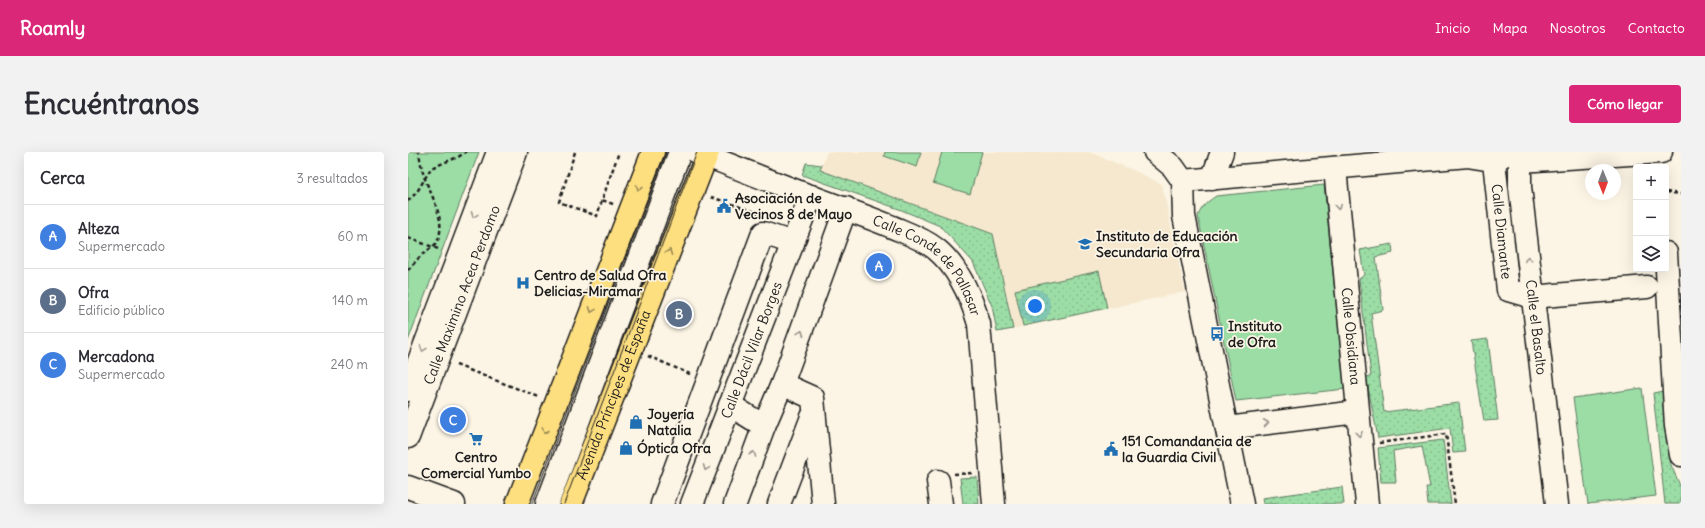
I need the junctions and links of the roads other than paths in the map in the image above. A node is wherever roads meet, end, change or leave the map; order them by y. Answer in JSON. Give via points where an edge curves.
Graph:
{"nodes":[{"id":1,"x":516,"y":152,"type":"edge"},
{"id":2,"x":653,"y":152,"type":"edge"},
{"id":3,"x":680,"y":152,"type":"edge"},
{"id":4,"x":1155,"y":152,"type":"edge"},
{"id":5,"x":1222,"y":152,"type":"edge"},
{"id":6,"x":1662,"y":152,"type":"edge"},
{"id":7,"x":704,"y":153,"type":"edge"},
{"id":8,"x":1470,"y":154,"type":"edge"},
{"id":9,"x":1506,"y":155,"type":"edge"},
{"id":10,"x":1401,"y":157,"type":"edge"},
{"id":11,"x":1663,"y":164,"type":"edge"},
{"id":12,"x":1175,"y":166,"type":"edge"},
{"id":13,"x":1335,"y":168,"type":"junction"},
{"id":14,"x":497,"y":174,"type":"edge"},
{"id":15,"x":1210,"y":179,"type":"junction"},
{"id":16,"x":811,"y":196,"type":"junction"},
{"id":17,"x":846,"y":208,"type":"junction"},
{"id":18,"x":1184,"y":216,"type":"junction"},
{"id":19,"x":793,"y":243,"type":"junction"},
{"id":20,"x":1667,"y":272,"type":"edge"},
{"id":21,"x":1647,"y":287,"type":"dead end"},
{"id":22,"x":1532,"y":297,"type":"junction"},
{"id":23,"x":443,"y":320,"type":"junction"},
{"id":24,"x":782,"y":384,"type":"junction"},
{"id":25,"x":408,"y":390,"type":"edge"},
{"id":26,"x":730,"y":405,"type":"junction"},
{"id":27,"x":814,"y":412,"type":"junction"},
{"id":28,"x":1357,"y":412,"type":"junction"},
{"id":29,"x":764,"y":426,"type":"junction"},
{"id":30,"x":1678,"y":427,"type":"edge"},
{"id":31,"x":1227,"y":428,"type":"junction"},
{"id":32,"x":408,"y":437,"type":"edge"},
{"id":33,"x":1681,"y":455,"type":"edge"},
{"id":34,"x":938,"y":481,"type":"road end"},
{"id":35,"x":408,"y":487,"type":"edge"},
{"id":36,"x":454,"y":504,"type":"edge"},
{"id":37,"x":517,"y":504,"type":"edge"},
{"id":38,"x":547,"y":504,"type":"edge"},
{"id":39,"x":571,"y":504,"type":"edge"},
{"id":40,"x":662,"y":504,"type":"edge"},
{"id":41,"x":692,"y":504,"type":"edge"},
{"id":42,"x":735,"y":504,"type":"edge"},
{"id":43,"x":779,"y":504,"type":"edge"},
{"id":44,"x":823,"y":504,"type":"edge"},
{"id":45,"x":941,"y":504,"type":"edge"},
{"id":46,"x":994,"y":504,"type":"edge"},
{"id":47,"x":1242,"y":504,"type":"edge"},
{"id":48,"x":1367,"y":504,"type":"edge"},
{"id":49,"x":1557,"y":504,"type":"edge"}],
"edges":[{"from":1,"to":14,"type":"street","name":"Calle Maximino Acea Perdomo"},
{"from":2,"to":37,"type":"main road","one_way":true},
{"from":3,"to":38,"type":"street","name":"Avenida Príncipes de España"},
{"from":4,"to":12,"type":"street"},
{"from":5,"to":15,"type":"street"},
{"from":6,"to":9,"type":"street"},
{"from":6,"to":11,"type":"street"},
{"from":7,"to":16,"type":"street","name":"Calle Conde de Pallasar"},
{"from":39,"to":7,"type":"main road","name":"Avenida Príncipes de España","one_way":true},
{"from":8,"to":9,"type":"street"},
{"from":8,"to":10,"type":"street"},
{"from":9,"to":22,"type":"street","name":"Calle el Basalto","via":[[1520,187]]},
{"from":10,"to":13,"type":"street"},
{"from":12,"to":15,"type":"street"},
{"from":12,"to":18,"type":"street"},
{"from":13,"to":15,"type":"street"},
{"from":13,"to":28,"type":"street","name":"Calle Obsidiana","one_way":true},
{"from":14,"to":23,"type":"street","name":"Calle Maximino Acea Perdomo"},
{"from":14,"to":23,"type":"street","name":"Calle Maximino Acea Perdomo","one_way":true,"via":[[458,257]]},
{"from":15,"to":18,"type":"street"},
{"from":16,"to":17,"type":"street","name":"Calle Conde de Pallasar"},
{"from":16,"to":19,"type":"street","name":"Calle Dácil Vilar Borges"},
{"from":24,"to":17,"type":"street","one_way":true},
{"from":17,"to":46,"type":"street","name":"Calle Conde de Pallasar","via":[[918,238],[936,249],[962,280],[973,302],[979,324]]},
{"from":18,"to":31,"type":"street"},
{"from":19,"to":26,"type":"street","name":"Calle Dácil Vilar Borges"},
{"from":19,"to":40,"type":"street","via":[[764,233]]},
{"from":20,"to":30,"type":"street"},
{"from":21,"to":22,"type":"street"},
{"from":22,"to":49,"type":"street","name":"Calle el Basalto"},
{"from":23,"to":25,"type":"street","name":"Calle Maximino Acea Perdomo","one_way":true},
{"from":23,"to":32,"type":"street","name":"Calle Maximino Acea Perdomo"},
{"from":24,"to":27,"type":"street","via":[[813,398]]},
{"from":24,"to":29,"type":"street"},
{"from":26,"to":29,"type":"street"},
{"from":26,"to":41,"type":"street","name":"Calle Dácil Vilar Borges","one_way":true},
{"from":27,"to":43,"type":"street"},
{"from":27,"to":44,"type":"street"},
{"from":31,"to":28,"type":"street","one_way":true},
{"from":28,"to":48,"type":"street","name":"Calle Obsidiana","one_way":true},
{"from":42,"to":29,"type":"street","one_way":true},
{"from":30,"to":33,"type":"street"},
{"from":31,"to":47,"type":"street"},
{"from":34,"to":45,"type":"street"},
{"from":35,"to":36,"type":"street"}]}
